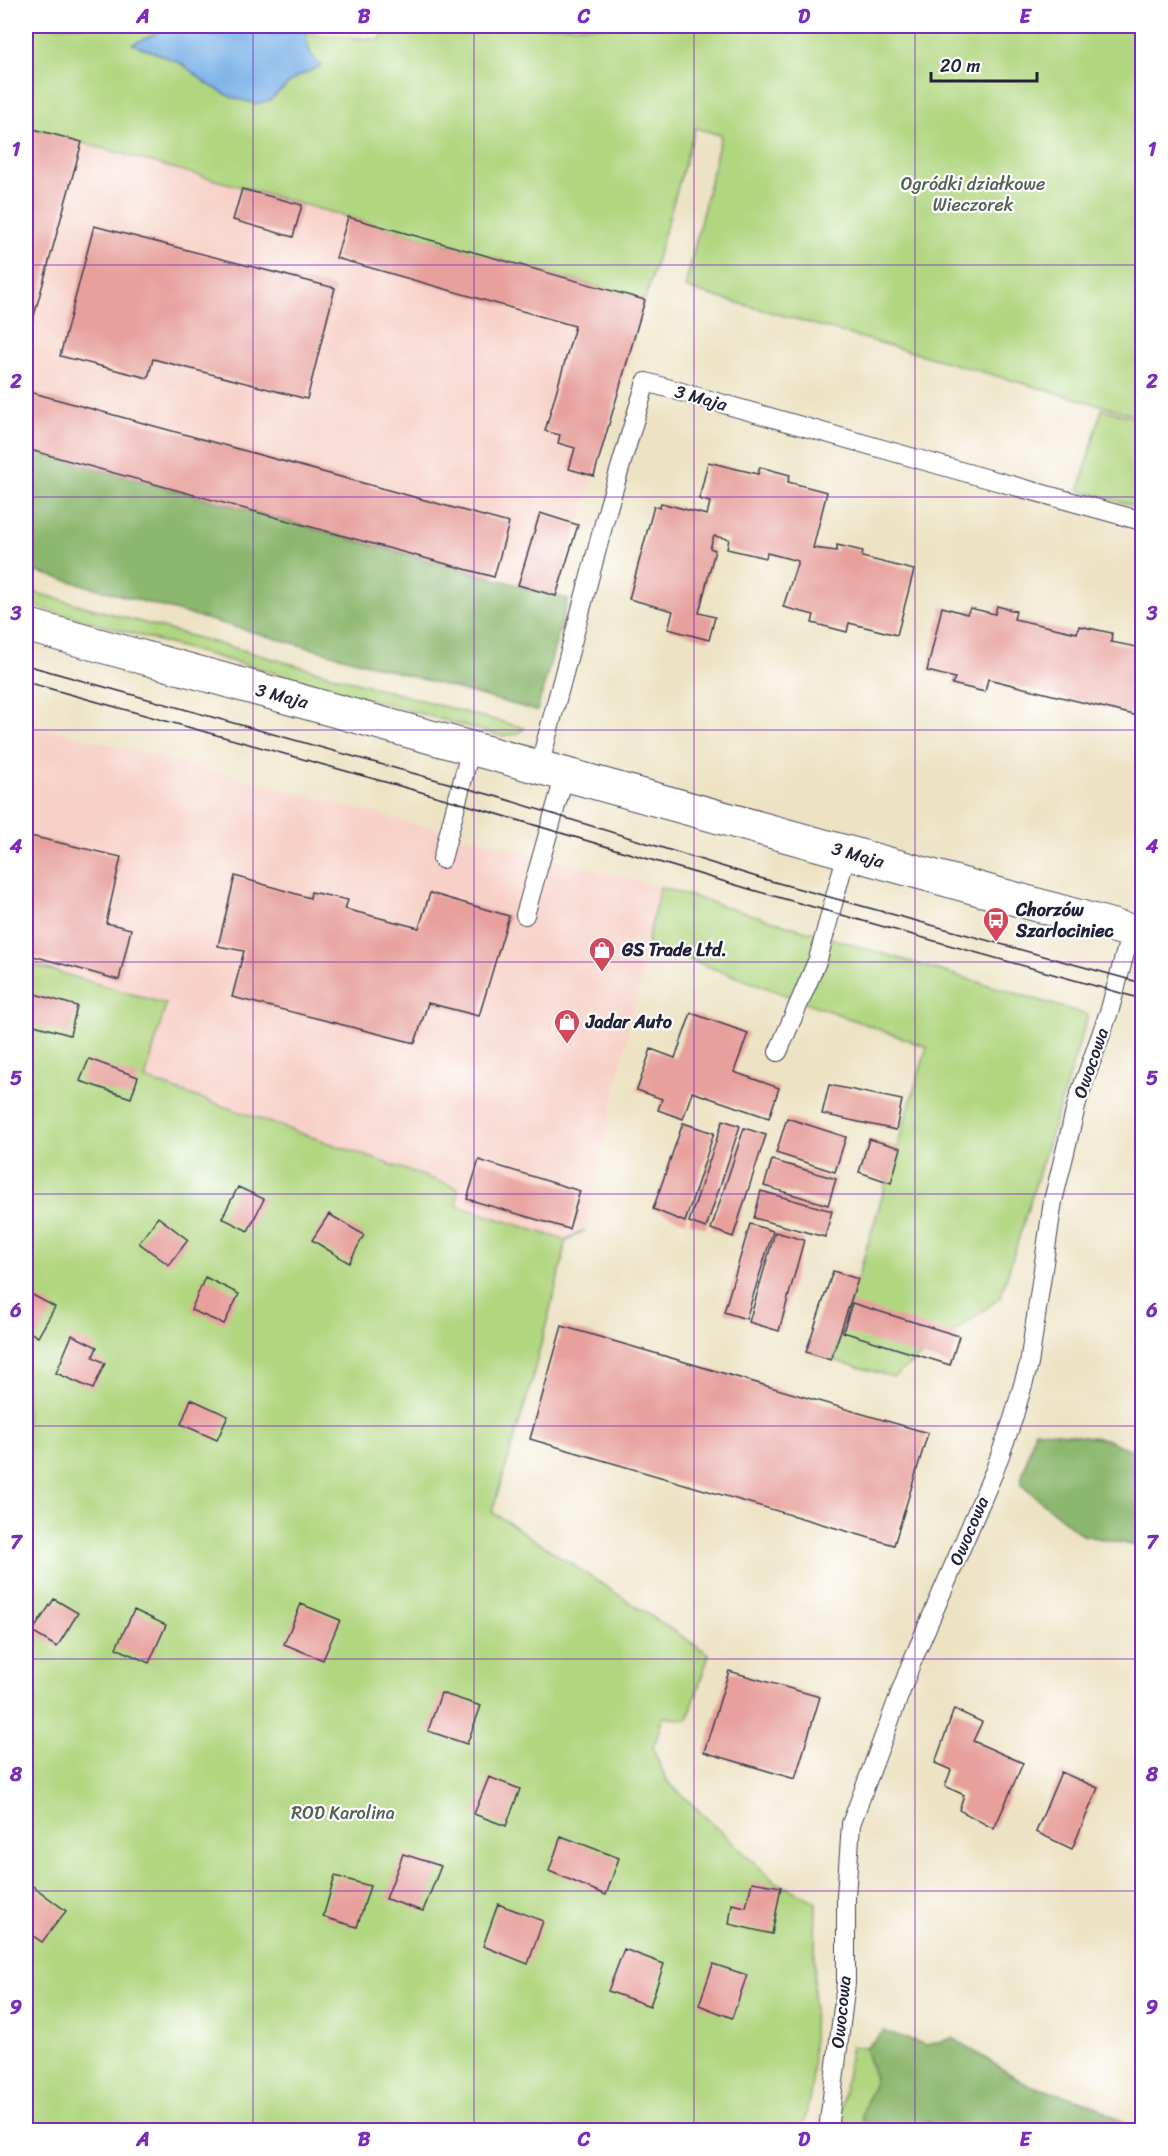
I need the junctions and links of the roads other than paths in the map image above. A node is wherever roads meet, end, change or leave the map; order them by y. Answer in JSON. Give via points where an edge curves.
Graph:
{"nodes":[{"id":1,"x":1143,"y":520,"type":"edge"},
{"id":2,"x":26,"y":625,"type":"edge"},
{"id":3,"x":471,"y":748,"type":"junction"},
{"id":4,"x":552,"y":771,"type":"junction"},
{"id":5,"x":847,"y":852,"type":"junction"},
{"id":6,"x":442,"y":859,"type":"dead end"},
{"id":7,"x":525,"y":915,"type":"dead end"},
{"id":8,"x":1137,"y":933,"type":"edge"},
{"id":9,"x":778,"y":1052,"type":"dead end"},
{"id":10,"x":828,"y":2130,"type":"edge"}],
"edges":[{"from":1,"to":4,"type":"lane","name":"3 Maja","via":[[646,382],[608,508]]},
{"from":2,"to":3,"type":"street","name":"3 Maja"},
{"from":3,"to":4,"type":"street","name":"3 Maja"},
{"from":3,"to":6,"type":"lane"},
{"from":4,"to":5,"type":"street","name":"3 Maja"},
{"from":4,"to":7,"type":"lane"},
{"from":5,"to":8,"type":"street","name":"3 Maja"},
{"from":5,"to":9,"type":"lane","via":[[818,959]]},
{"from":8,"to":10,"type":"lane","name":"Owocowa","via":[[1078,1099],[1053,1201],[1029,1364],[1013,1419],[911,1664],[851,1824],[846,1983]]}]}
